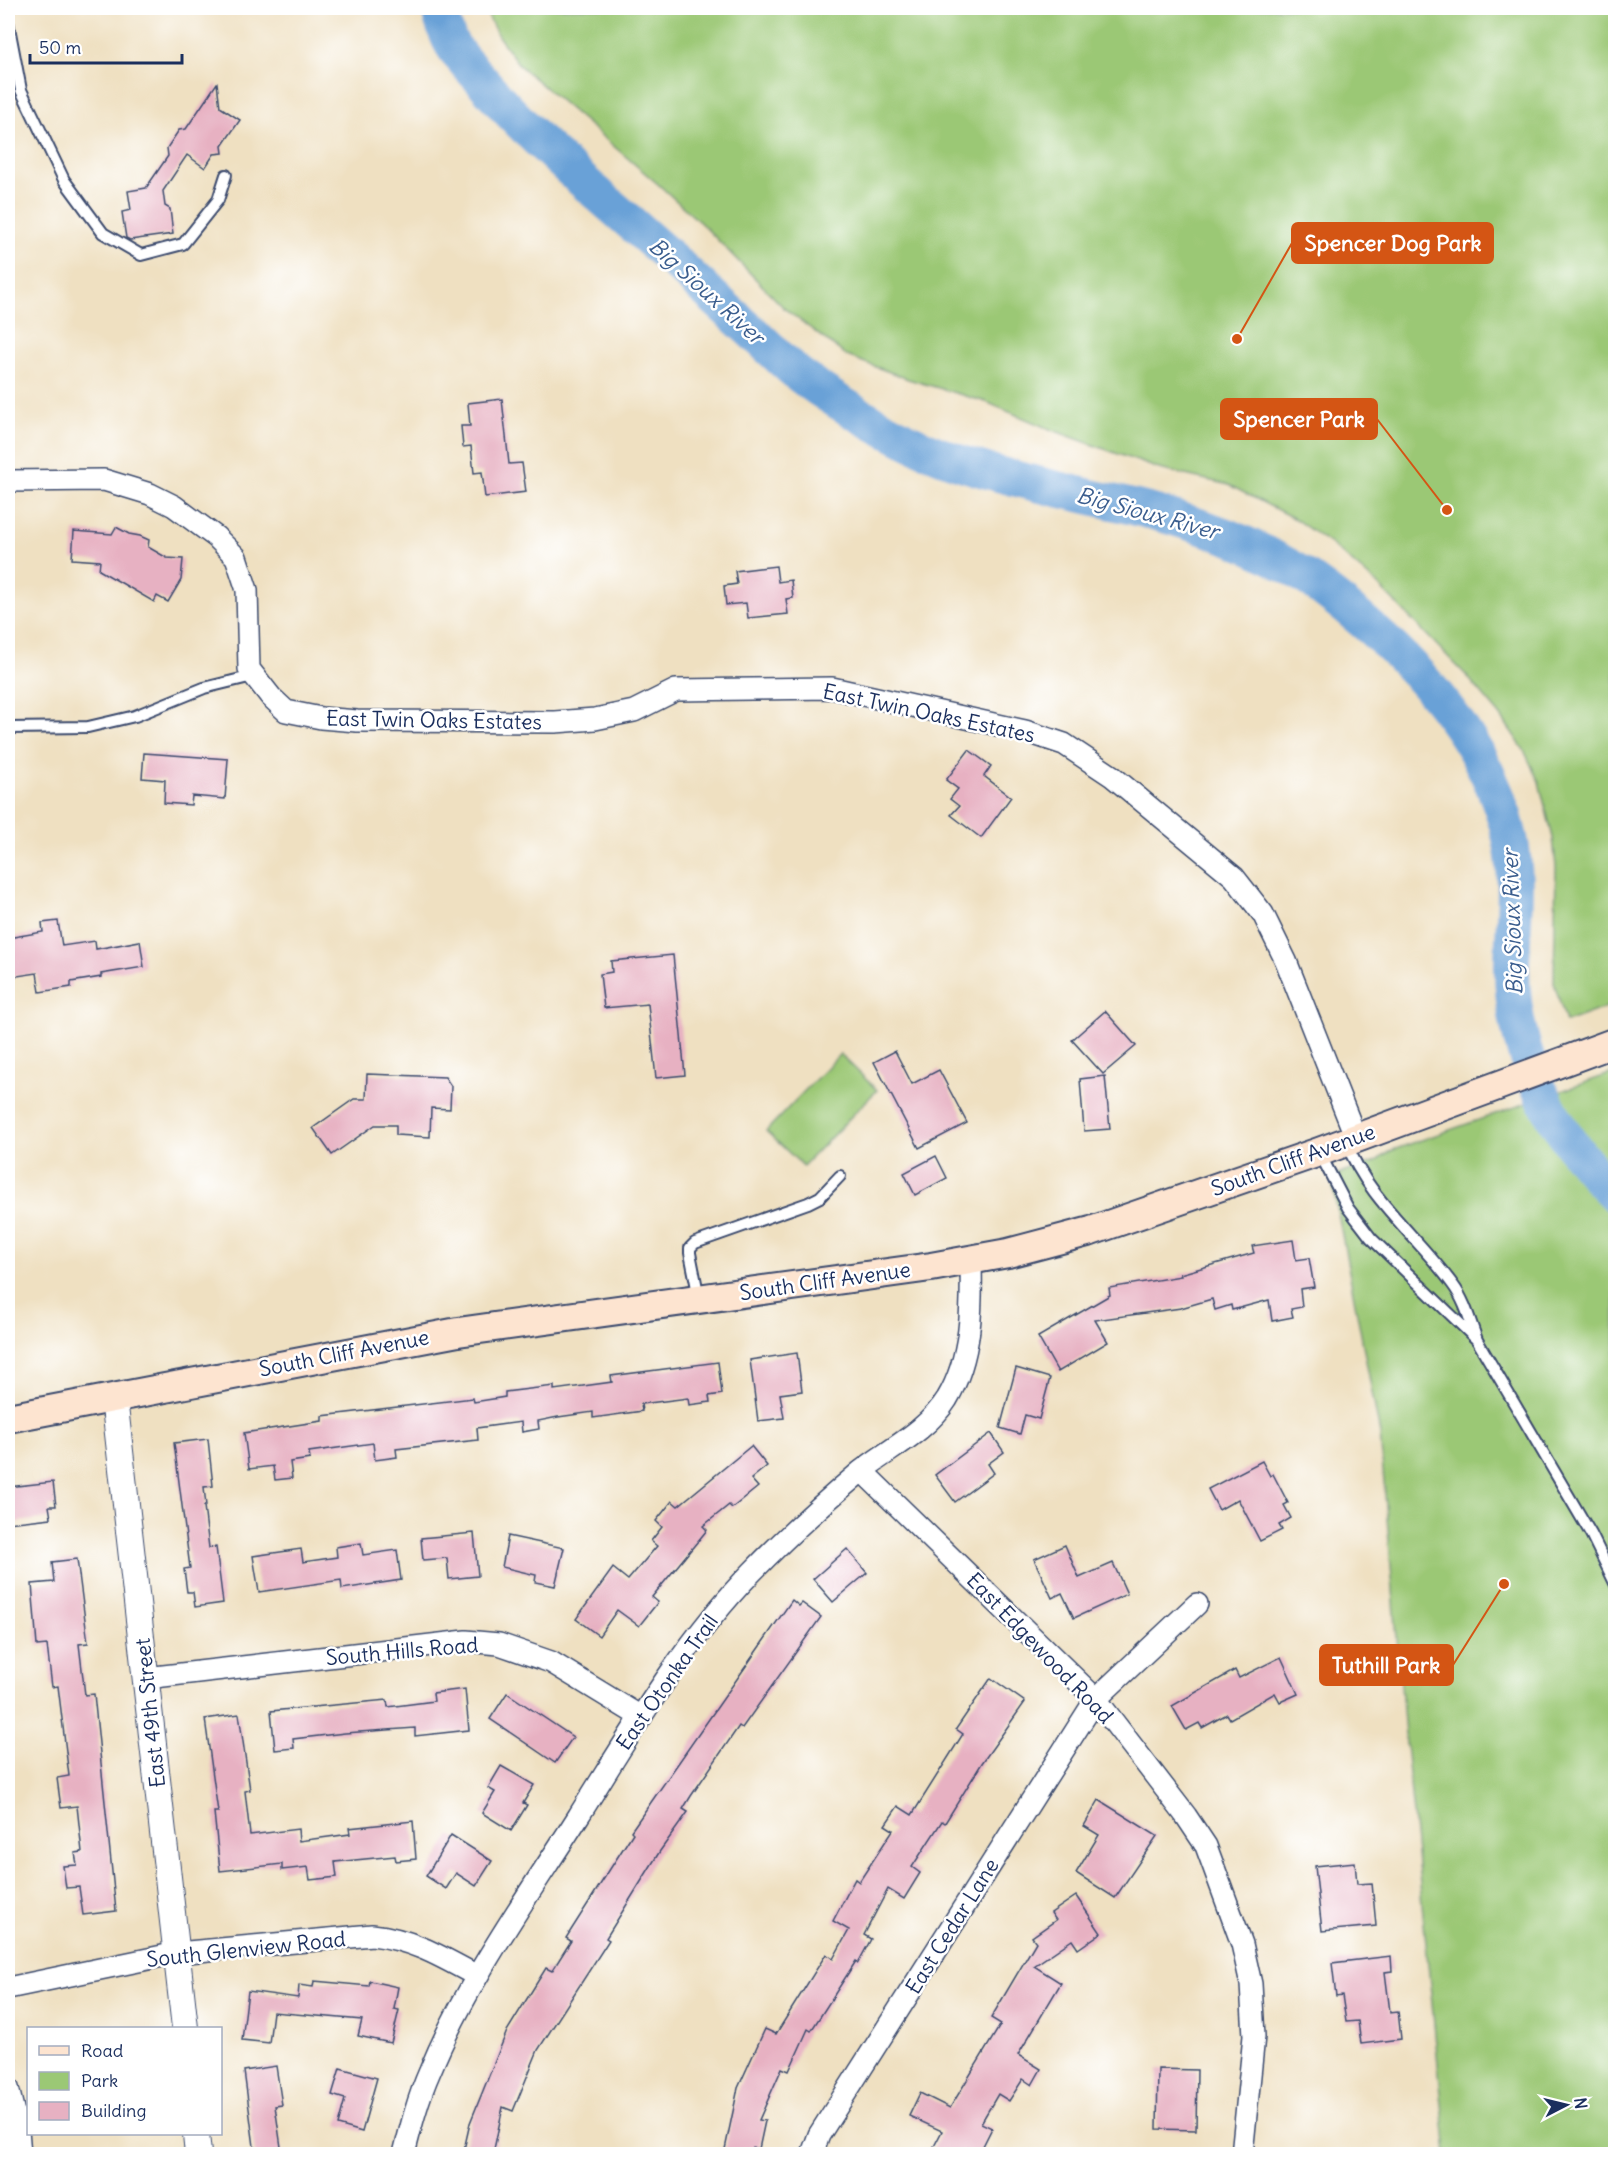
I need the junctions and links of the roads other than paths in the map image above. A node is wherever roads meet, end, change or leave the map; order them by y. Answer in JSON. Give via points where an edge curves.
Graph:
{"nodes":[{"id":1,"x":8,"y":22,"type":"edge"},
{"id":2,"x":226,"y":175,"type":"dead end"},
{"id":3,"x":8,"y":481,"type":"edge"},
{"id":4,"x":253,"y":676,"type":"junction"},
{"id":5,"x":8,"y":728,"type":"edge"},
{"id":6,"x":1616,"y":1042,"type":"edge"},
{"id":7,"x":1351,"y":1140,"type":"junction"},
{"id":8,"x":1319,"y":1152,"type":"junction"},
{"id":9,"x":840,"y":1176,"type":"dead end"},
{"id":10,"x":971,"y":1261,"type":"junction"},
{"id":11,"x":699,"y":1298,"type":"junction"},
{"id":12,"x":1477,"y":1340,"type":"junction"},
{"id":13,"x":114,"y":1398,"type":"junction"},
{"id":14,"x":8,"y":1418,"type":"edge"},
{"id":15,"x":862,"y":1470,"type":"junction"},
{"id":16,"x":1616,"y":1585,"type":"edge"},
{"id":17,"x":1197,"y":1604,"type":"dead end"},
{"id":18,"x":146,"y":1678,"type":"junction"},
{"id":19,"x":1096,"y":1699,"type":"junction"},
{"id":20,"x":641,"y":1717,"type":"junction"},
{"id":21,"x":177,"y":1953,"type":"junction"},
{"id":22,"x":477,"y":1976,"type":"junction"},
{"id":23,"x":8,"y":1988,"type":"edge"},
{"id":24,"x":185,"y":2027,"type":"edge"},
{"id":25,"x":8,"y":2088,"type":"edge"},
{"id":26,"x":196,"y":2135,"type":"edge"},
{"id":27,"x":20,"y":2154,"type":"edge"},
{"id":28,"x":198,"y":2154,"type":"edge"},
{"id":29,"x":404,"y":2154,"type":"edge"},
{"id":30,"x":812,"y":2154,"type":"edge"},
{"id":31,"x":1242,"y":2154,"type":"edge"}],
"edges":[{"from":1,"to":2,"type":"lane","via":[[21,90],[64,180],[103,234],[141,255],[183,244],[218,200]]},
{"from":3,"to":4,"type":"street","via":[[104,480],[174,506],[216,537],[236,557],[247,590],[247,662]]},
{"from":4,"to":5,"type":"lane","via":[[204,688],[135,716],[88,727]]},
{"from":4,"to":7,"type":"street","name":"East Twin Oaks Estates","via":[[286,711],[357,721],[555,722],[634,711],[676,690],[831,688],[1064,744],[1112,776],[1234,877],[1263,914],[1286,961]]},
{"from":6,"to":7,"type":"main road","name":"South Cliff Avenue"},
{"from":7,"to":8,"type":"main road","name":"South Cliff Avenue"},
{"from":7,"to":12,"type":"lane","via":[[1358,1167],[1371,1187],[1454,1286],[1466,1306]]},
{"from":8,"to":10,"type":"main road","name":"South Cliff Avenue","via":[[1091,1231]]},
{"from":8,"to":12,"type":"lane","via":[[1348,1208],[1371,1238]]},
{"from":9,"to":11,"type":"lane","via":[[820,1197],[808,1203],[695,1243],[690,1253]]},
{"from":10,"to":11,"type":"main road","name":"South Cliff Avenue"},
{"from":10,"to":15,"type":"street","name":"East Otonka Trail","via":[[970,1324],[958,1373],[947,1398],[914,1434]]},
{"from":11,"to":13,"type":"main road","name":"South Cliff Avenue","via":[[458,1332]]},
{"from":12,"to":16,"type":"lane","via":[[1591,1534]]},
{"from":13,"to":14,"type":"main road","name":"South Cliff Avenue"},
{"from":13,"to":18,"type":"street","name":"East 49th Street"},
{"from":15,"to":19,"type":"street","name":"East Edgewood Road"},
{"from":15,"to":20,"type":"street","name":"East Otonka Trail","via":[[803,1521],[717,1610]]},
{"from":17,"to":19,"type":"street","name":"East Cedar Lane"},
{"from":18,"to":20,"type":"street","name":"South Hills Road","via":[[466,1641],[526,1651]]},
{"from":18,"to":21,"type":"street","name":"East 49th Street"},
{"from":19,"to":30,"type":"street","name":"East Cedar Lane","via":[[819,2135]]},
{"from":19,"to":31,"type":"street","name":"East Edgewood Road","via":[[1206,1846],[1242,1944],[1251,1984],[1254,2036]]},
{"from":20,"to":22,"type":"street","name":"East Otonka Trail"},
{"from":21,"to":22,"type":"street","name":"South Glenview Road","via":[[372,1935],[418,1944]]},
{"from":21,"to":23,"type":"street","name":"South Glenview Road"},
{"from":21,"to":24,"type":"street","name":"East 49th Street"},
{"from":22,"to":29,"type":"street","name":"East Otonka Trail","via":[[431,2068]]},
{"from":25,"to":27,"type":"street"},
{"from":26,"to":28,"type":"street"}]}
